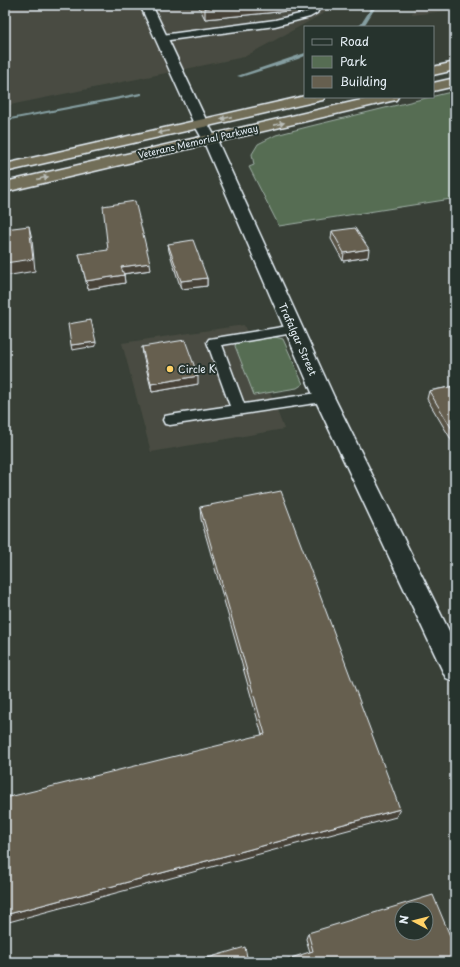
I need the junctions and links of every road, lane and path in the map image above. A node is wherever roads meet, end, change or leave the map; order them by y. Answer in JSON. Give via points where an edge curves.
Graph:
{"nodes":[{"id":1,"x":146,"y":5,"type":"edge"},
{"id":2,"x":317,"y":5,"type":"edge"},
{"id":3,"x":162,"y":38,"type":"junction"},
{"id":4,"x":455,"y":66,"type":"edge"},
{"id":5,"x":434,"y":71,"type":"edge"},
{"id":6,"x":455,"y":82,"type":"edge"},
{"id":7,"x":434,"y":87,"type":"edge"},
{"id":8,"x":315,"y":98,"type":"edge"},
{"id":9,"x":387,"y":98,"type":"edge"},
{"id":10,"x":205,"y":132,"type":"junction"},
{"id":11,"x":5,"y":168,"type":"edge"},
{"id":12,"x":5,"y":187,"type":"edge"},
{"id":13,"x":294,"y":329,"type":"junction"},
{"id":14,"x":324,"y":397,"type":"junction"},
{"id":15,"x":239,"y":410,"type":"junction"},
{"id":16,"x":170,"y":420,"type":"dead end"},
{"id":17,"x":455,"y":670,"type":"edge"}],
"edges":[{"from":1,"to":3,"type":"main road","name":"Trafalgar Street"},
{"from":2,"to":3,"type":"lane","via":[[314,11],[304,16],[275,23]]},
{"from":3,"to":10,"type":"main road","name":"Trafalgar Street"},
{"from":4,"to":5,"type":"highway"},
{"from":6,"to":7,"type":"highway"},
{"from":8,"to":10,"type":"highway","name":"Veterans Memorial Parkway","one_way":true},
{"from":10,"to":9,"type":"highway","name":"Veterans Memorial Parkway","one_way":true},
{"from":10,"to":11,"type":"highway","name":"Veterans Memorial Parkway","one_way":true},
{"from":12,"to":10,"type":"highway","name":"Veterans Memorial Parkway","one_way":true},
{"from":10,"to":13,"type":"main road","name":"Trafalgar Street"},
{"from":13,"to":14,"type":"main road","name":"Trafalgar Street"},
{"from":13,"to":15,"type":"lane","via":[[214,342]]},
{"from":14,"to":15,"type":"lane"},
{"from":14,"to":17,"type":"main road","name":"Trafalgar Street"},
{"from":15,"to":16,"type":"lane"}]}
